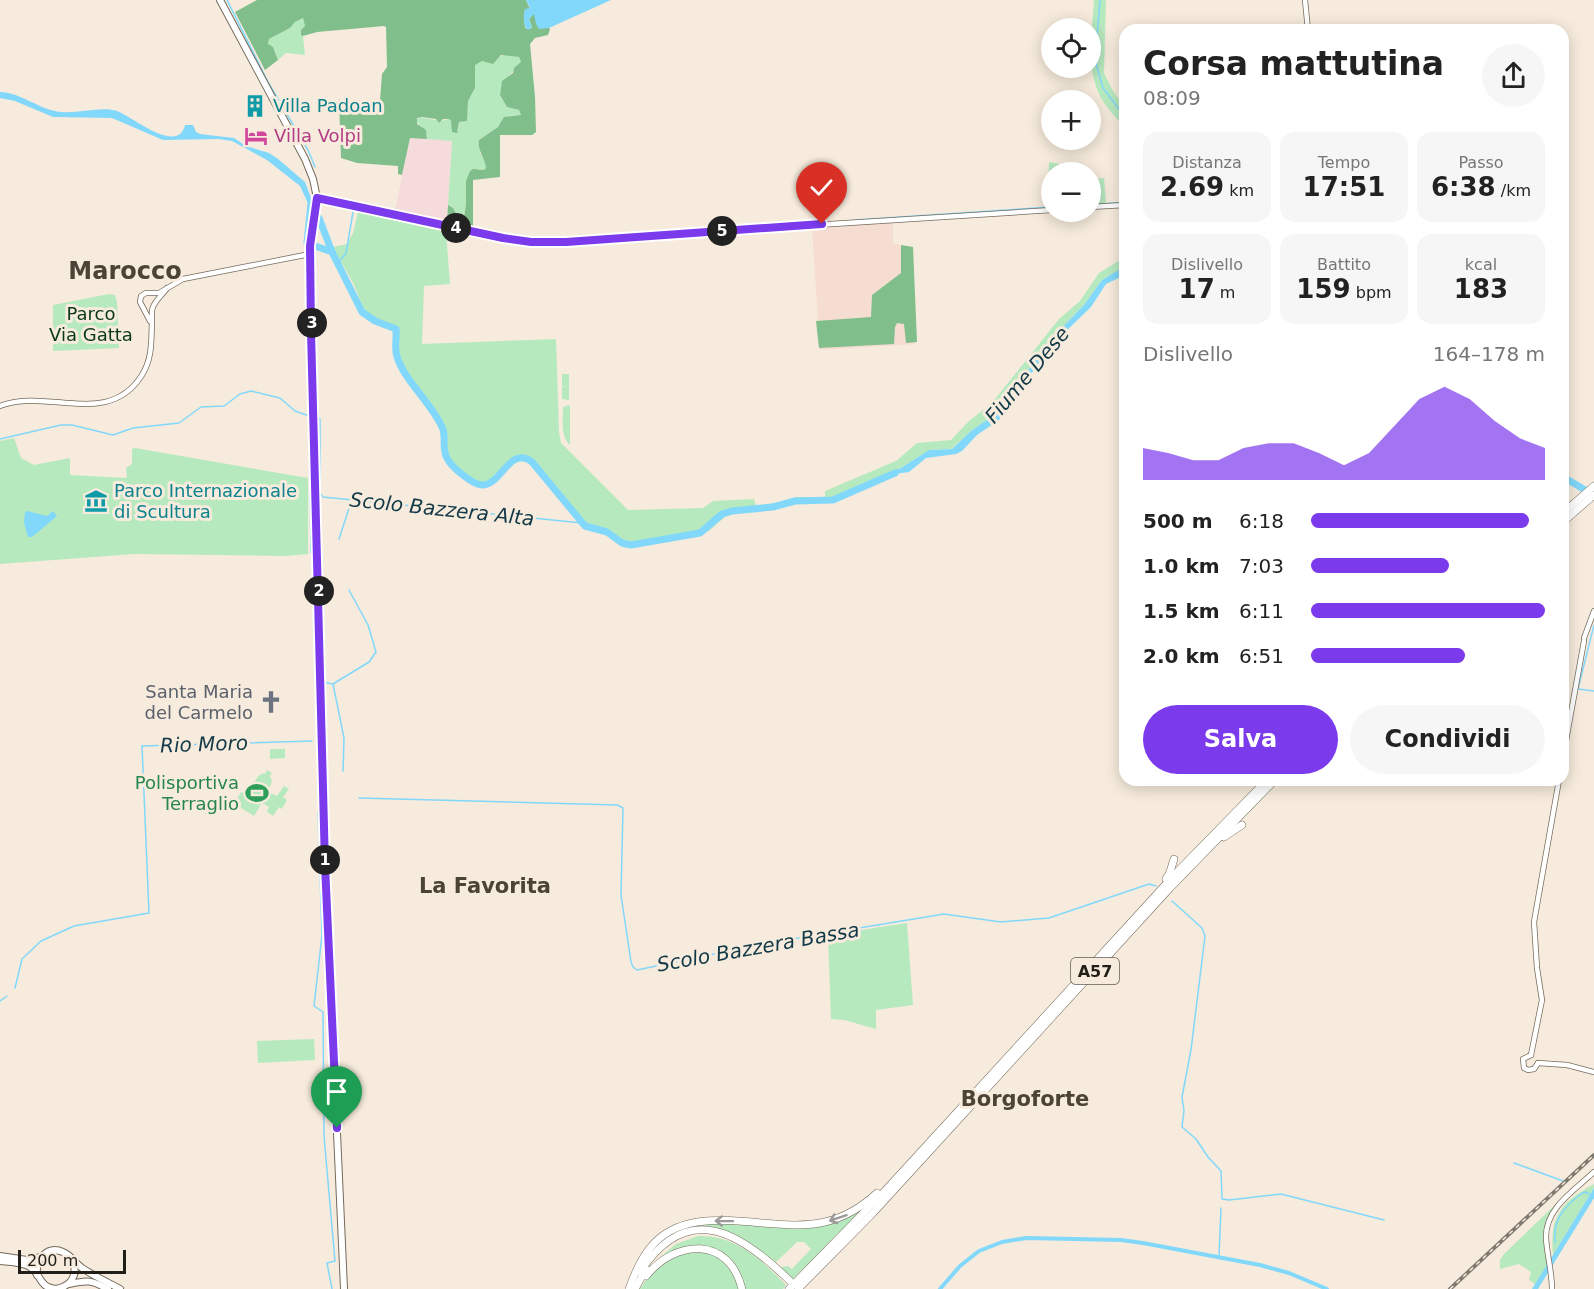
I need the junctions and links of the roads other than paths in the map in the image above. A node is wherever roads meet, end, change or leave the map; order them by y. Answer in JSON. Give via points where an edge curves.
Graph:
{"nodes":[{"id":1,"x":220,"y":0,"type":"edge"},
{"id":2,"x":1305,"y":0,"type":"edge"},
{"id":3,"x":1307,"y":24,"type":"edge"},
{"id":4,"x":317,"y":198,"type":"junction"},
{"id":5,"x":1119,"y":205,"type":"edge"},
{"id":6,"x":1101,"y":206,"type":"edge"},
{"id":7,"x":1041,"y":211,"type":"edge"},
{"id":8,"x":310,"y":247,"type":"junction"},
{"id":9,"x":167,"y":288,"type":"junction"},
{"id":10,"x":150,"y":293,"type":"junction"},
{"id":11,"x":154,"y":305,"type":"junction"},
{"id":12,"x":142,"y":306,"type":"junction"},
{"id":13,"x":152,"y":324,"type":"junction"},
{"id":14,"x":0,"y":406,"type":"edge"},
{"id":15,"x":1594,"y":486,"type":"edge"},
{"id":16,"x":1594,"y":495,"type":"edge"},
{"id":17,"x":1580,"y":502,"type":"junction"},
{"id":18,"x":1569,"y":509,"type":"edge"},
{"id":19,"x":1569,"y":515,"type":"edge"},
{"id":20,"x":1594,"y":611,"type":"edge"},
{"id":21,"x":1569,"y":723,"type":"edge"},
{"id":22,"x":1261,"y":786,"type":"edge"},
{"id":23,"x":1269,"y":786,"type":"edge"},
{"id":24,"x":1558,"y":786,"type":"edge"},
{"id":25,"x":1242,"y":825,"type":"dead end"},
{"id":26,"x":1200,"y":858,"type":"junction"},
{"id":27,"x":1174,"y":859,"type":"dead end"},
{"id":28,"x":1159,"y":891,"type":"junction"},
{"id":29,"x":1531,"y":1055,"type":"junction"},
{"id":30,"x":1538,"y":1063,"type":"junction"},
{"id":31,"x":1594,"y":1072,"type":"edge"},
{"id":32,"x":912,"y":1167,"type":"junction"},
{"id":33,"x":902,"y":1172,"type":"junction"},
{"id":34,"x":1594,"y":1172,"type":"edge"},
{"id":35,"x":0,"y":1256,"type":"edge"},
{"id":36,"x":42,"y":1257,"type":"junction"},
{"id":37,"x":71,"y":1259,"type":"junction"},
{"id":38,"x":0,"y":1261,"type":"edge"},
{"id":39,"x":37,"y":1275,"type":"junction"},
{"id":40,"x":789,"y":1285,"type":"edge"},
{"id":41,"x":67,"y":1286,"type":"edge"},
{"id":42,"x":47,"y":1288,"type":"edge"},
{"id":43,"x":56,"y":1289,"type":"edge"},
{"id":44,"x":108,"y":1289,"type":"edge"},
{"id":45,"x":120,"y":1289,"type":"edge"},
{"id":46,"x":344,"y":1289,"type":"edge"},
{"id":47,"x":629,"y":1289,"type":"edge"},
{"id":48,"x":636,"y":1289,"type":"edge"},
{"id":49,"x":742,"y":1289,"type":"edge"},
{"id":50,"x":798,"y":1289,"type":"edge"},
{"id":51,"x":1552,"y":1289,"type":"edge"}],
"edges":[{"from":1,"to":4,"type":"main road","via":[[305,159]]},
{"from":2,"to":3,"type":"street"},
{"from":4,"to":7,"type":"street","via":[[484,234],[547,242]]},
{"from":4,"to":8,"type":"main road"},
{"from":5,"to":6,"type":"street"},
{"from":8,"to":9,"type":"street","via":[[183,279]]},
{"from":8,"to":46,"type":"main road","via":[[325,865]]},
{"from":9,"to":10,"type":"street"},
{"from":9,"to":11,"type":"street"},
{"from":10,"to":11,"type":"street"},
{"from":10,"to":12,"type":"street","via":[[141,296]]},
{"from":11,"to":12,"type":"street"},
{"from":11,"to":13,"type":"street"},
{"from":12,"to":13,"type":"street"},
{"from":13,"to":14,"type":"street","via":[[148,365],[121,396],[97,404],[24,400]]},
{"from":15,"to":17,"type":"highway"},
{"from":16,"to":17,"type":"highway"},
{"from":17,"to":18,"type":"highway"},
{"from":17,"to":19,"type":"highway"},
{"from":20,"to":21,"type":"street","via":[[1584,640]]},
{"from":22,"to":28,"type":"highway","number":"A57"},
{"from":23,"to":26,"type":"highway","number":"A57"},
{"from":24,"to":29,"type":"street","via":[[1534,922],[1542,1000]]},
{"from":25,"to":26,"type":"highway"},
{"from":26,"to":32,"type":"highway","number":"A57"},
{"from":27,"to":28,"type":"highway"},
{"from":28,"to":32,"type":"highway","number":"A57"},
{"from":29,"to":30,"type":"street"},
{"from":29,"to":30,"type":"street","via":[[1523,1059],[1524,1068],[1534,1069]]},
{"from":30,"to":31,"type":"street"},
{"from":32,"to":33,"type":"highway","number":"A57"},
{"from":32,"to":50,"type":"highway","number":"A57"},
{"from":33,"to":40,"type":"highway","number":"A57"},
{"from":33,"to":47,"type":"highway","number":"A57","one_way":true,"via":[[855,1210],[824,1222],[791,1225],[714,1221],[676,1228],[649,1249]]},
{"from":34,"to":51,"type":"street","via":[[1552,1214],[1547,1231]]},
{"from":35,"to":36,"type":"main road","via":[[27,1260]]},
{"from":36,"to":37,"type":"main road","via":[[58,1251]]},
{"from":36,"to":39,"type":"main road"},
{"from":37,"to":41,"type":"main road","via":[[75,1272]]},
{"from":37,"to":45,"type":"main road"},
{"from":38,"to":39,"type":"main road","via":[[27,1265]]},
{"from":39,"to":42,"type":"main road"},
{"from":40,"to":47,"type":"highway","number":"A57","via":[[763,1255],[744,1242],[723,1233],[700,1230],[683,1233],[661,1247]]},
{"from":40,"to":48,"type":"highway","via":[[741,1245],[701,1234],[682,1238],[664,1249]]},
{"from":41,"to":43,"type":"main road"},
{"from":41,"to":44,"type":"main road","via":[[82,1280]]},
{"from":42,"to":43,"type":"main road"},
{"from":48,"to":49,"type":"highway","via":[[662,1260],[692,1248],[726,1260],[737,1273]]}]}
